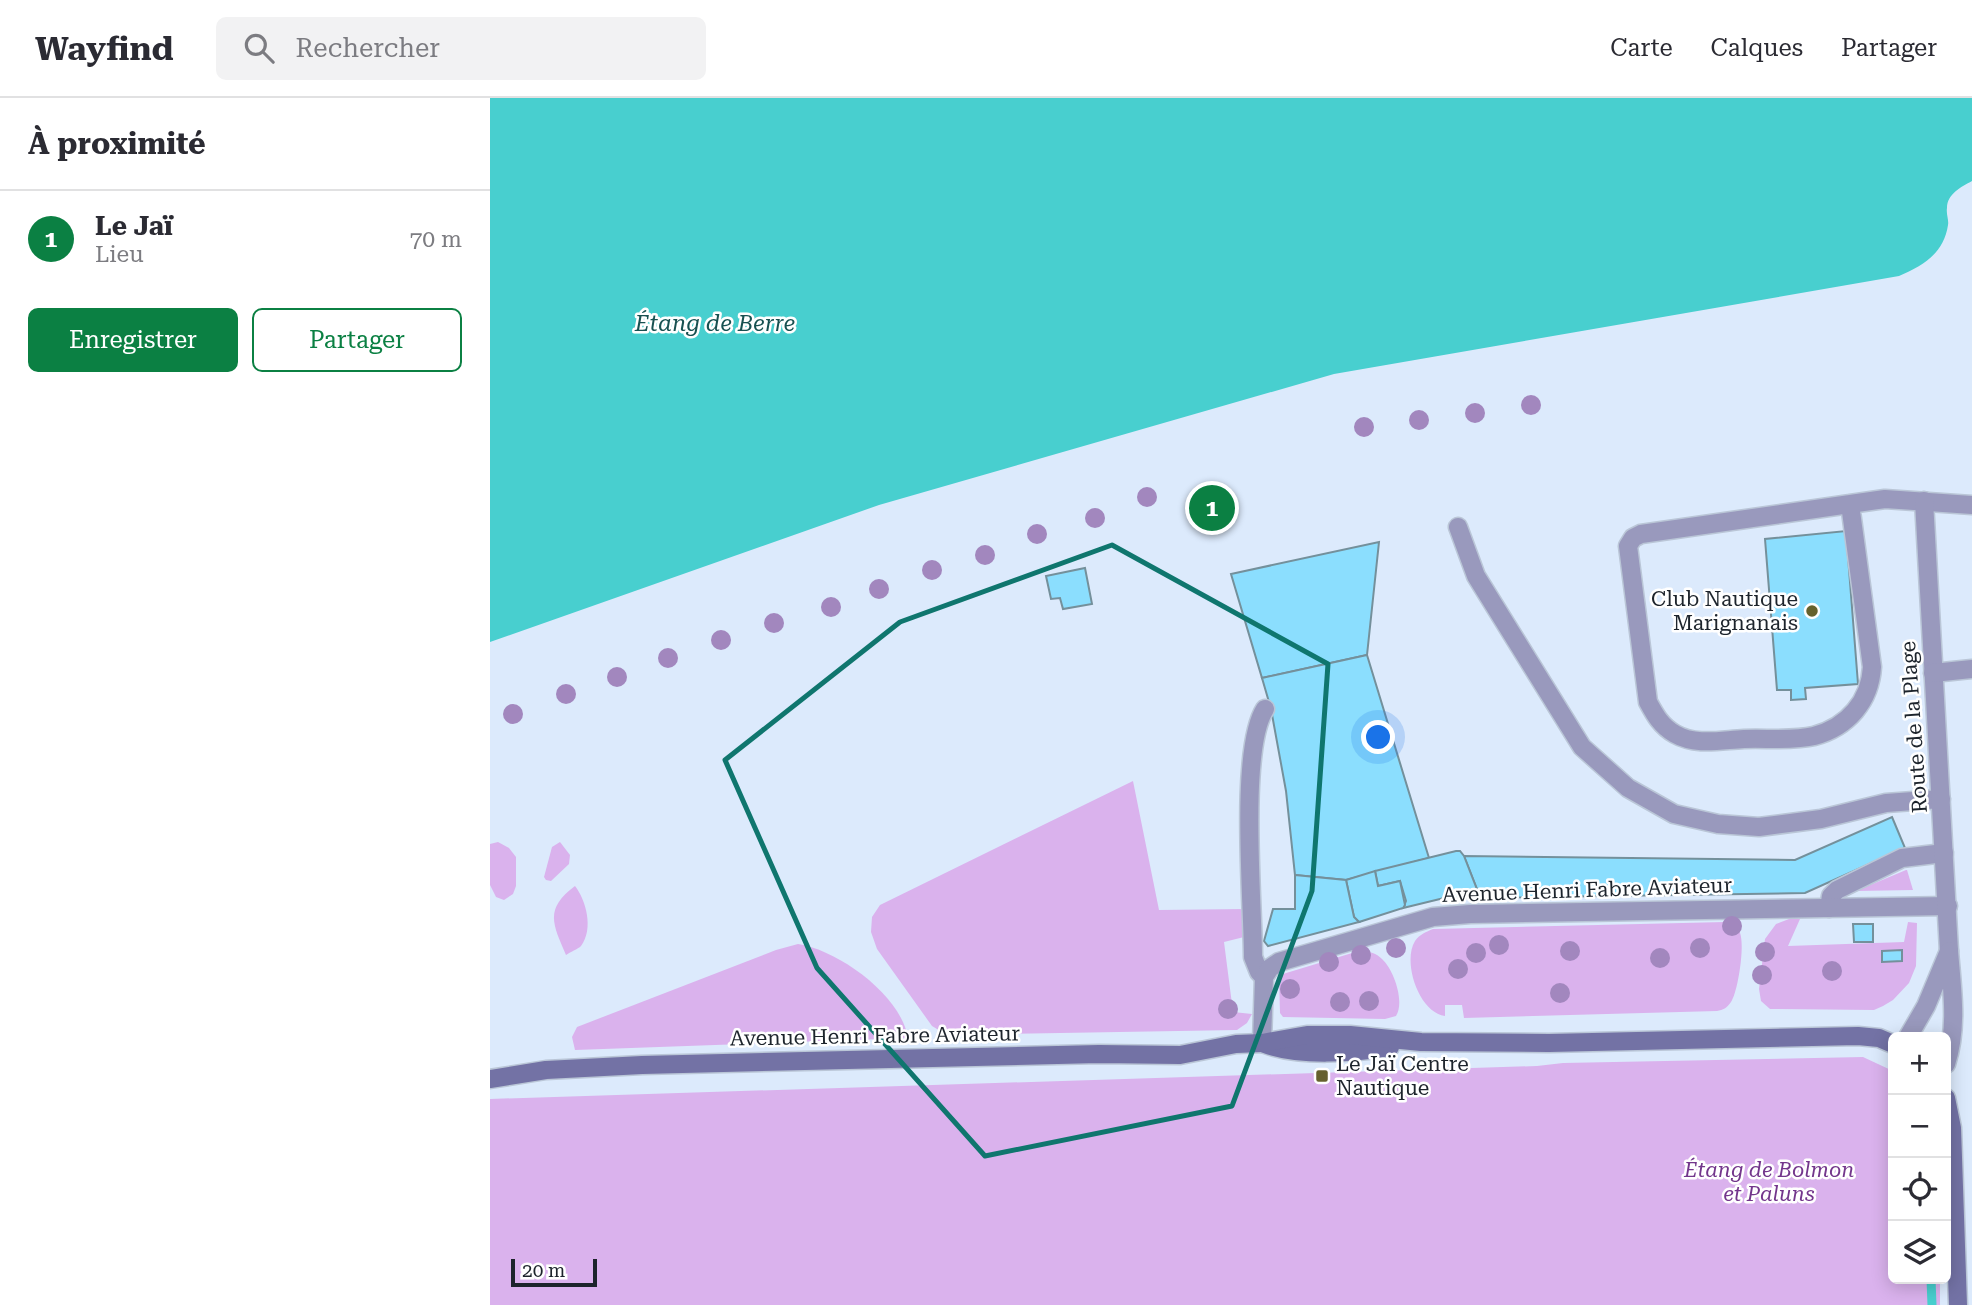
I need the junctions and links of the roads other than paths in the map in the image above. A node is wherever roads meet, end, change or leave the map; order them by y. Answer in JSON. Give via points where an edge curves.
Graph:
{"nodes":[{"id":1,"x":1924,"y":501,"type":"junction"},
{"id":2,"x":1850,"y":504,"type":"junction"},
{"id":3,"x":1972,"y":505,"type":"edge"},
{"id":4,"x":1458,"y":527,"type":"dead end"},
{"id":5,"x":1972,"y":669,"type":"edge"},
{"id":6,"x":1933,"y":673,"type":"junction"},
{"id":7,"x":1265,"y":709,"type":"dead end"},
{"id":8,"x":1941,"y":799,"type":"junction"},
{"id":9,"x":1944,"y":853,"type":"junction"},
{"id":10,"x":1948,"y":906,"type":"junction"},
{"id":11,"x":1829,"y":908,"type":"junction"},
{"id":12,"x":1949,"y":951,"type":"junction"},
{"id":13,"x":1265,"y":977,"type":"junction"},
{"id":14,"x":1911,"y":1032,"type":"edge"},
{"id":15,"x":1888,"y":1042,"type":"edge"},
{"id":16,"x":1262,"y":1043,"type":"junction"},
{"id":17,"x":1951,"y":1048,"type":"edge"},
{"id":18,"x":490,"y":1079,"type":"edge"},
{"id":19,"x":1951,"y":1123,"type":"edge"},
{"id":20,"x":1958,"y":1305,"type":"edge"}],
"edges":[{"from":1,"to":2,"type":"street","via":[[1885,499]]},
{"from":1,"to":3,"type":"street"},
{"from":1,"to":6,"type":"street","name":"Route de la Plage"},
{"from":2,"to":2,"type":"street","via":[[1872,667],[1871,686],[1849,718],[1812,737],[1694,741],[1674,734],[1657,720],[1648,702],[1628,546],[1633,538]]},
{"from":4,"to":8,"type":"street","via":[[1476,576],[1582,747],[1628,788],[1674,814],[1759,827],[1821,819],[1886,803]]},
{"from":5,"to":6,"type":"street"},
{"from":6,"to":8,"type":"street","name":"Route de la Plage"},
{"from":7,"to":13,"type":"street","via":[[1253,759],[1250,805],[1253,957]]},
{"from":8,"to":9,"type":"street","name":"Route de la Plage"},
{"from":9,"to":10,"type":"street","name":"Route de la Plage"},
{"from":9,"to":11,"type":"street","via":[[1902,858],[1837,890]]},
{"from":10,"to":11,"type":"street","name":"Avenue Henri Fabre Aviateur"},
{"from":10,"to":12,"type":"street","name":"Route de la Plage"},
{"from":11,"to":13,"type":"street","name":"Avenue Henri Fabre Aviateur","via":[[1433,917],[1279,962]]},
{"from":12,"to":14,"type":"street","name":"Route de la Plage"},
{"from":12,"to":17,"type":"street","name":"Route de la Plage","via":[[1954,1020]]},
{"from":13,"to":16,"type":"street"},
{"from":15,"to":16,"type":"street","name":"Avenue Henri Fabre Aviateur","via":[[1858,1037],[1413,1042],[1318,1035]]},
{"from":16,"to":18,"type":"street","name":"Avenue Henri Fabre Aviateur","via":[[1180,1055],[642,1065],[546,1070]]},
{"from":19,"to":20,"type":"street"}]}
